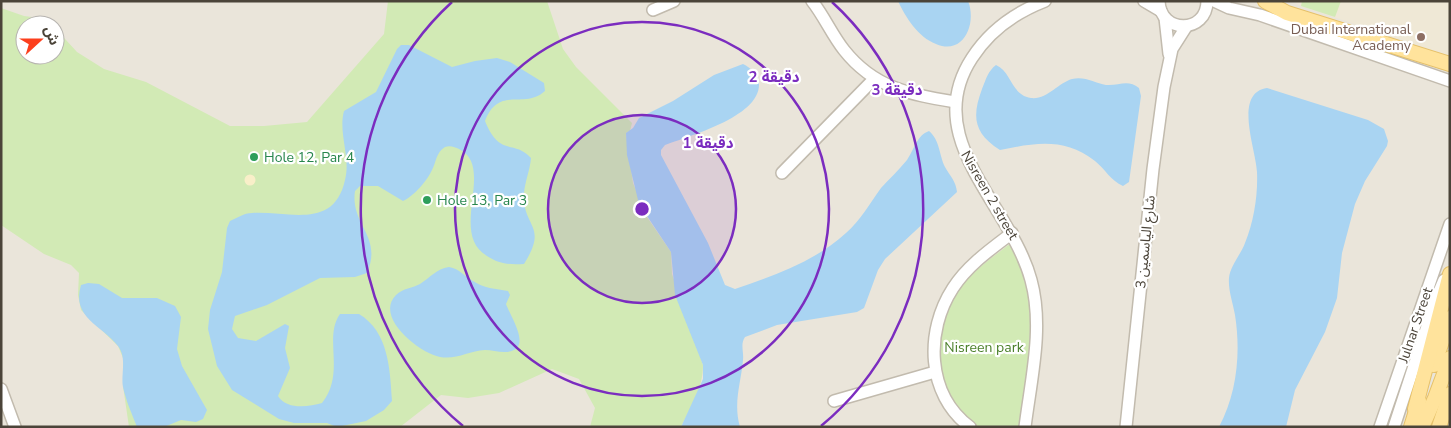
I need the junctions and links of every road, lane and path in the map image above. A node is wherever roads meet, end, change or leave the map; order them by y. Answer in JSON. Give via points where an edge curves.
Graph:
{"nodes":[{"id":1,"x":674,"y":1,"type":"edge"},
{"id":2,"x":812,"y":1,"type":"edge"},
{"id":3,"x":1045,"y":1,"type":"edge"},
{"id":4,"x":1144,"y":1,"type":"edge"},
{"id":5,"x":1207,"y":1,"type":"edge"},
{"id":6,"x":1214,"y":1,"type":"edge"},
{"id":7,"x":1265,"y":1,"type":"edge"},
{"id":8,"x":653,"y":10,"type":"dead end"},
{"id":9,"x":1162,"y":10,"type":"edge"},
{"id":10,"x":1186,"y":27,"type":"junction"},
{"id":11,"x":1169,"y":58,"type":"junction"},
{"id":12,"x":1447,"y":64,"type":"edge"},
{"id":13,"x":874,"y":79,"type":"junction"},
{"id":14,"x":1450,"y":81,"type":"edge"},
{"id":15,"x":955,"y":102,"type":"junction"},
{"id":16,"x":782,"y":173,"type":"dead end"},
{"id":17,"x":1450,"y":224,"type":"edge"},
{"id":18,"x":1012,"y":233,"type":"junction"},
{"id":19,"x":1450,"y":270,"type":"edge"},
{"id":20,"x":1450,"y":274,"type":"edge"},
{"id":21,"x":1450,"y":318,"type":"edge"},
{"id":22,"x":1450,"y":358,"type":"edge"},
{"id":23,"x":935,"y":372,"type":"junction"},
{"id":24,"x":1450,"y":394,"type":"edge"},
{"id":25,"x":3,"y":397,"type":"edge"},
{"id":26,"x":834,"y":401,"type":"dead end"},
{"id":27,"x":1415,"y":409,"type":"junction"},
{"id":28,"x":15,"y":427,"type":"edge"},
{"id":29,"x":970,"y":427,"type":"edge"},
{"id":30,"x":1025,"y":427,"type":"edge"},
{"id":31,"x":1126,"y":427,"type":"edge"},
{"id":32,"x":1380,"y":427,"type":"edge"},
{"id":33,"x":1394,"y":427,"type":"edge"},
{"id":34,"x":1411,"y":427,"type":"edge"},
{"id":35,"x":1422,"y":427,"type":"edge"},
{"id":36,"x":1439,"y":427,"type":"edge"}],
"edges":[{"from":1,"to":8,"type":"street"},
{"from":2,"to":13,"type":"street","via":[[843,48]]},
{"from":3,"to":15,"type":"street","name":"Nisreen 2 street","via":[[1012,16],[981,45],[966,69]]},
{"from":4,"to":9,"type":"street"},
{"from":5,"to":10,"type":"street","name":"شارع الياسمين 3","via":[[1200,20]]},
{"from":6,"to":14,"type":"street"},
{"from":7,"to":12,"type":"main road","via":[[1287,12]]},
{"from":9,"to":10,"type":"street","via":[[1178,26]]},
{"from":9,"to":11,"type":"street","name":"شارع الياسمين 3"},
{"from":10,"to":11,"type":"street","name":"شارع الياسمين 3"},
{"from":11,"to":31,"type":"street","name":"شارع الياسمين 3","via":[[1153,169]]},
{"from":13,"to":15,"type":"street","via":[[903,92]]},
{"from":13,"to":16,"type":"street"},
{"from":15,"to":18,"type":"street","name":"Nisreen 2 street","via":[[959,141],[966,159]]},
{"from":17,"to":32,"type":"street","name":"Julnar Street"},
{"from":18,"to":23,"type":"street","via":[[972,266],[953,288],[936,328]]},
{"from":18,"to":30,"type":"street","name":"Nisreen 2 street","via":[[1025,260],[1035,304],[1035,348]]},
{"from":19,"to":33,"type":"street","via":[[1436,299]]},
{"from":20,"to":27,"type":"main road"},
{"from":21,"to":27,"type":"main road"},
{"from":22,"to":35,"type":"main road"},
{"from":23,"to":26,"type":"street"},
{"from":23,"to":29,"type":"street","via":[[952,409]]},
{"from":24,"to":36,"type":"main road"},
{"from":25,"to":28,"type":"street"},
{"from":27,"to":34,"type":"main road"}]}
